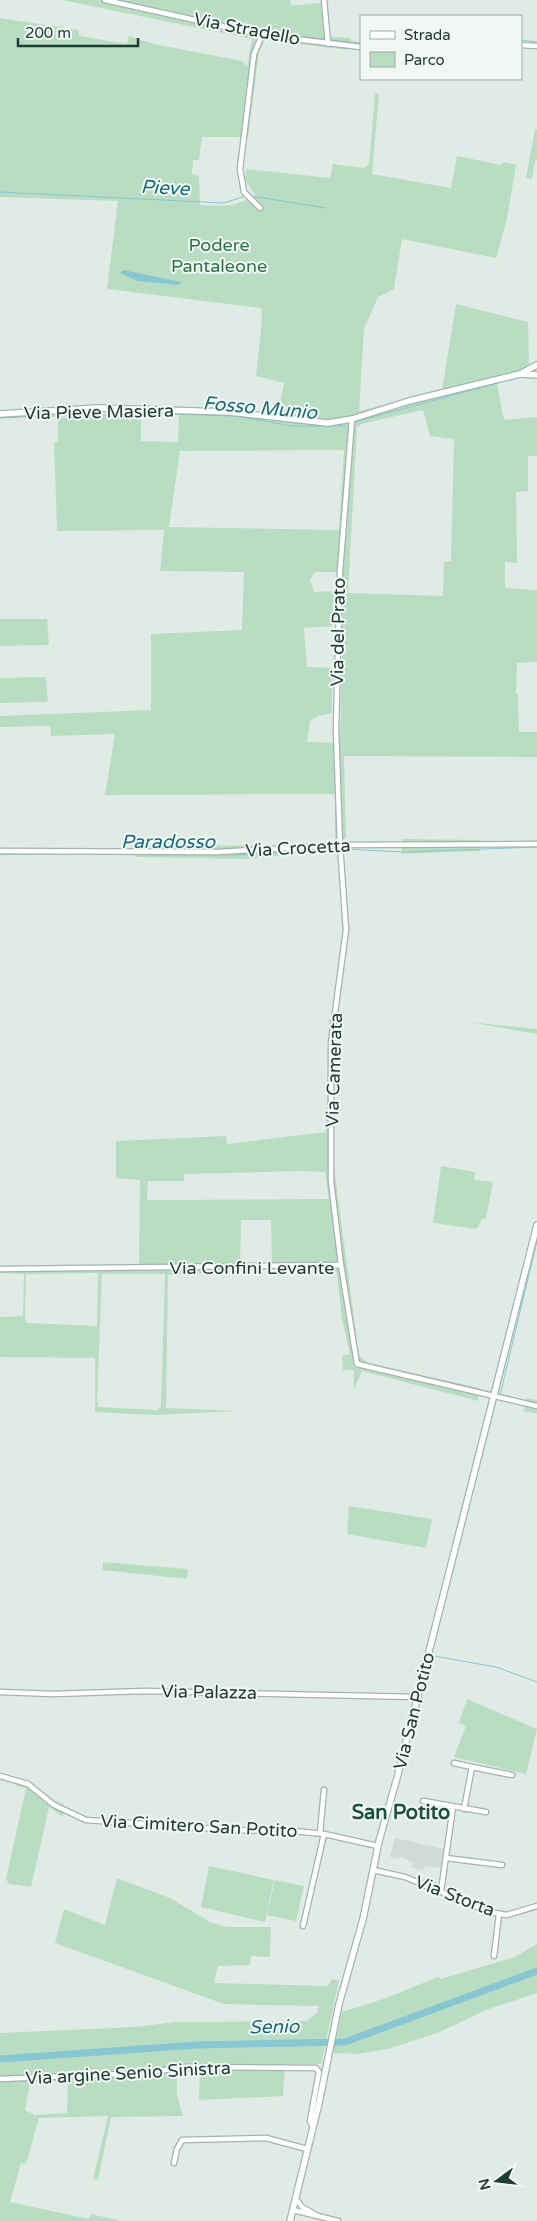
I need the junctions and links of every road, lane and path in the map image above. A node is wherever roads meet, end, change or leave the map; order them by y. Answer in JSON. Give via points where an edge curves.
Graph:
{"nodes":[{"id":1,"x":105,"y":0,"type":"edge"},
{"id":2,"x":324,"y":0,"type":"edge"},
{"id":3,"x":262,"y":35,"type":"junction"},
{"id":4,"x":328,"y":44,"type":"junction"},
{"id":5,"x":522,"y":45,"type":"edge"},
{"id":6,"x":537,"y":46,"type":"edge"},
{"id":7,"x":360,"y":47,"type":"edge"},
{"id":8,"x":260,"y":208,"type":"dead end"},
{"id":9,"x":537,"y":365,"type":"edge"},
{"id":10,"x":520,"y":374,"type":"junction"},
{"id":11,"x":537,"y":375,"type":"edge"},
{"id":12,"x":0,"y":414,"type":"edge"},
{"id":13,"x":352,"y":419,"type":"junction"},
{"id":14,"x":537,"y":844,"type":"edge"},
{"id":15,"x":340,"y":845,"type":"junction"},
{"id":16,"x":0,"y":850,"type":"edge"},
{"id":17,"x":537,"y":1225,"type":"edge"},
{"id":18,"x":341,"y":1265,"type":"junction"},
{"id":19,"x":0,"y":1269,"type":"edge"},
{"id":20,"x":494,"y":1397,"type":"junction"},
{"id":21,"x":537,"y":1406,"type":"edge"},
{"id":22,"x":0,"y":1692,"type":"edge"},
{"id":23,"x":418,"y":1697,"type":"junction"},
{"id":24,"x":454,"y":1763,"type":"dead end"},
{"id":25,"x":472,"y":1767,"type":"junction"},
{"id":26,"x":512,"y":1775,"type":"dead end"},
{"id":27,"x":0,"y":1776,"type":"edge"},
{"id":28,"x":324,"y":1790,"type":"dead end"},
{"id":29,"x":423,"y":1801,"type":"dead end"},
{"id":30,"x":453,"y":1807,"type":"junction"},
{"id":31,"x":464,"y":1809,"type":"junction"},
{"id":32,"x":486,"y":1812,"type":"dead end"},
{"id":33,"x":322,"y":1833,"type":"junction"},
{"id":34,"x":378,"y":1846,"type":"junction"},
{"id":35,"x":446,"y":1858,"type":"junction"},
{"id":36,"x":502,"y":1865,"type":"dead end"},
{"id":37,"x":373,"y":1870,"type":"junction"},
{"id":38,"x":441,"y":1891,"type":"junction"},
{"id":39,"x":537,"y":1906,"type":"edge"},
{"id":40,"x":499,"y":1914,"type":"junction"},
{"id":41,"x":303,"y":1926,"type":"dead end"},
{"id":42,"x":494,"y":1956,"type":"dead end"},
{"id":43,"x":0,"y":2079,"type":"edge"},
{"id":44,"x":313,"y":2126,"type":"junction"},
{"id":45,"x":307,"y":2148,"type":"junction"},
{"id":46,"x":174,"y":2163,"type":"dead end"},
{"id":47,"x":296,"y":2199,"type":"junction"},
{"id":48,"x":302,"y":2206,"type":"junction"},
{"id":49,"x":293,"y":2210,"type":"junction"},
{"id":50,"x":301,"y":2214,"type":"junction"},
{"id":51,"x":318,"y":2215,"type":"junction"},
{"id":52,"x":290,"y":2220,"type":"edge"},
{"id":53,"x":338,"y":2221,"type":"edge"}],
"edges":[{"from":1,"to":3,"type":"street","name":"Via Stradello"},
{"from":2,"to":4,"type":"street"},
{"from":3,"to":4,"type":"street","name":"Via Stradello"},
{"from":3,"to":8,"type":"street","via":[[254,54],[240,169],[244,192]]},
{"from":4,"to":7,"type":"street","name":"Via Stradello"},
{"from":5,"to":6,"type":"street"},
{"from":9,"to":10,"type":"street","name":"Via Pieve Masiera"},
{"from":10,"to":11,"type":"street","name":"Via Pieve Masiera"},
{"from":10,"to":13,"type":"street","name":"Via Pieve Masiera","via":[[409,401]]},
{"from":12,"to":13,"type":"street","name":"Via Pieve Masiera","via":[[97,408],[229,412],[328,423]]},
{"from":13,"to":15,"type":"street","name":"Via del Prato","via":[[340,571],[336,729]]},
{"from":14,"to":15,"type":"street","name":"Via Crocetta"},
{"from":15,"to":16,"type":"street","name":"Via Crocetta","via":[[218,852]]},
{"from":15,"to":18,"type":"street","name":"Via Camerata","via":[[346,930],[331,1043],[331,1182]]},
{"from":17,"to":20,"type":"street","name":"Via San Potito"},
{"from":18,"to":19,"type":"street","name":"Via Confini Levante"},
{"from":18,"to":20,"type":"street","name":"Via Confini Levante","via":[[357,1364]]},
{"from":20,"to":21,"type":"street","name":"Via Confini Levante"},
{"from":20,"to":23,"type":"street","name":"Via San Potito"},
{"from":22,"to":23,"type":"street","name":"Via Palazza","via":[[145,1691]]},
{"from":23,"to":34,"type":"street","name":"Via San Potito"},
{"from":24,"to":25,"type":"street"},
{"from":25,"to":26,"type":"street"},
{"from":25,"to":31,"type":"street"},
{"from":27,"to":33,"type":"street","name":"Via Cimitero San Potito","via":[[28,1784],[54,1805],[86,1820]]},
{"from":28,"to":33,"type":"street"},
{"from":29,"to":30,"type":"street"},
{"from":30,"to":31,"type":"street"},
{"from":30,"to":35,"type":"street"},
{"from":31,"to":32,"type":"street"},
{"from":33,"to":34,"type":"street","name":"Via Cimitero San Potito"},
{"from":33,"to":41,"type":"street"},
{"from":34,"to":37,"type":"street","name":"Via San Potito"},
{"from":35,"to":36,"type":"street"},
{"from":35,"to":38,"type":"street"},
{"from":37,"to":38,"type":"street","name":"Via Storta"},
{"from":37,"to":44,"type":"street","name":"Via San Potito"},
{"from":38,"to":40,"type":"street","name":"Via Storta","via":[[472,1907]]},
{"from":39,"to":40,"type":"street","name":"Via Storta","via":[[507,1915]]},
{"from":40,"to":42,"type":"street"},
{"from":43,"to":44,"type":"street","name":"Via argine Senio Sinistra","via":[[145,2073],[185,2067],[316,2068],[319,2072],[310,2121]]},
{"from":44,"to":45,"type":"street","name":"Via San Potito"},
{"from":45,"to":46,"type":"street","via":[[266,2138],[182,2140],[176,2149]]},
{"from":45,"to":47,"type":"street","name":"Via San Potito"},
{"from":47,"to":48,"type":"street"},
{"from":47,"to":49,"type":"street","name":"Via San Potito"},
{"from":48,"to":49,"type":"street"},
{"from":48,"to":51,"type":"street"},
{"from":49,"to":50,"type":"street"},
{"from":49,"to":52,"type":"street","name":"Via San Potito"},
{"from":50,"to":51,"type":"street"},
{"from":50,"to":52,"type":"street"},
{"from":51,"to":53,"type":"street"}]}
